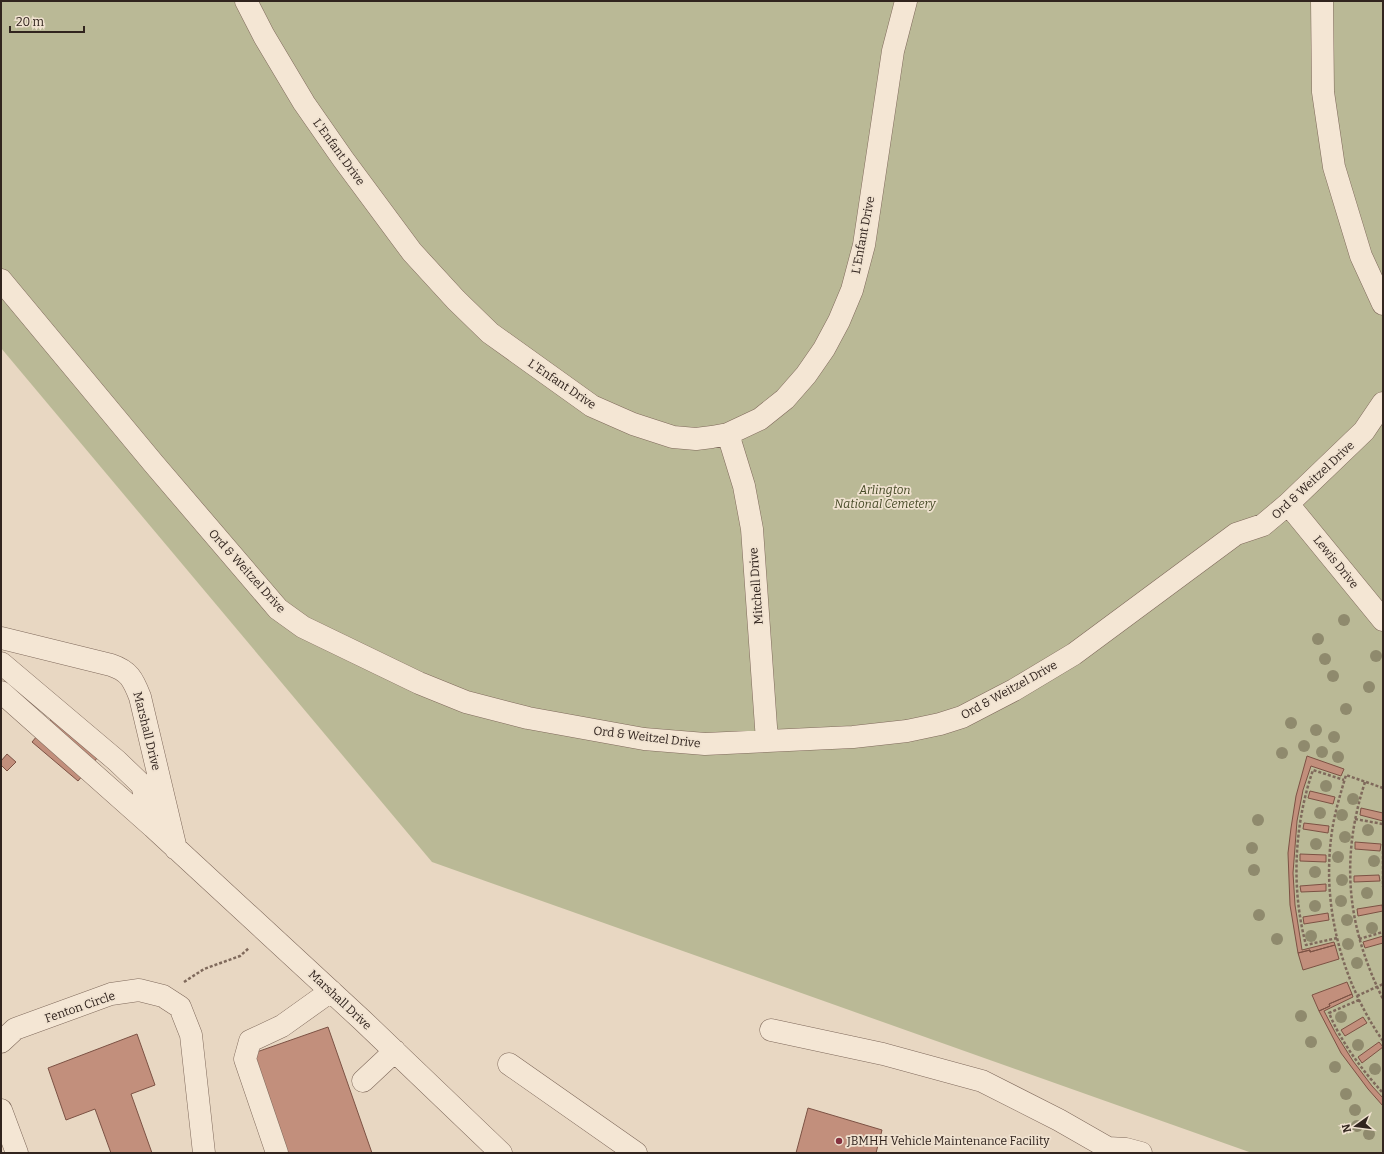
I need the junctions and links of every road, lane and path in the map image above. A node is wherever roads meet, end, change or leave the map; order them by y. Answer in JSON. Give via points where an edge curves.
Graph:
{"nodes":[{"id":1,"x":246,"y":1,"type":"edge"},
{"id":2,"x":906,"y":1,"type":"edge"},
{"id":3,"x":1322,"y":1,"type":"edge"},
{"id":4,"x":1,"y":280,"type":"edge"},
{"id":5,"x":1383,"y":304,"type":"edge"},
{"id":6,"x":1383,"y":403,"type":"edge"},
{"id":7,"x":728,"y":434,"type":"junction"},
{"id":8,"x":1288,"y":504,"type":"junction"},
{"id":9,"x":1383,"y":620,"type":"edge"},
{"id":10,"x":1,"y":638,"type":"edge"},
{"id":11,"x":1,"y":662,"type":"edge"},
{"id":12,"x":1,"y":692,"type":"edge"},
{"id":13,"x":767,"y":741,"type":"junction"},
{"id":14,"x":1344,"y":780,"type":"junction"},
{"id":15,"x":1365,"y":782,"type":"junction"},
{"id":16,"x":1383,"y":788,"type":"edge"},
{"id":17,"x":1355,"y":819,"type":"junction"},
{"id":18,"x":1383,"y":824,"type":"edge"},
{"id":19,"x":153,"y":827,"type":"junction"},
{"id":20,"x":176,"y":849,"type":"junction"},
{"id":21,"x":1383,"y":851,"type":"edge"},
{"id":22,"x":1383,"y":887,"type":"edge"},
{"id":23,"x":267,"y":932,"type":"junction"},
{"id":24,"x":1383,"y":932,"type":"edge"},
{"id":25,"x":1337,"y":938,"type":"junction"},
{"id":26,"x":1359,"y":938,"type":"junction"},
{"id":27,"x":1383,"y":984,"type":"edge"},
{"id":28,"x":1377,"y":987,"type":"junction"},
{"id":29,"x":331,"y":992,"type":"junction"},
{"id":30,"x":163,"y":996,"type":"junction"},
{"id":31,"x":1357,"y":996,"type":"junction"},
{"id":32,"x":1383,"y":999,"type":"edge"},
{"id":33,"x":1359,"y":1000,"type":"junction"},
{"id":34,"x":771,"y":1030,"type":"dead end"},
{"id":35,"x":1383,"y":1041,"type":"edge"},
{"id":36,"x":1,"y":1042,"type":"edge"},
{"id":37,"x":395,"y":1051,"type":"junction"},
{"id":38,"x":509,"y":1064,"type":"dead end"},
{"id":39,"x":363,"y":1081,"type":"dead end"},
{"id":40,"x":1383,"y":1093,"type":"edge"},
{"id":41,"x":1,"y":1110,"type":"edge"},
{"id":42,"x":1107,"y":1151,"type":"edge"},
{"id":43,"x":17,"y":1153,"type":"edge"},
{"id":44,"x":204,"y":1153,"type":"edge"},
{"id":45,"x":277,"y":1153,"type":"edge"},
{"id":46,"x":501,"y":1153,"type":"edge"},
{"id":47,"x":636,"y":1153,"type":"edge"},
{"id":48,"x":1141,"y":1153,"type":"edge"}],
"edges":[{"from":1,"to":7,"type":"street","name":"L'Enfant Drive","via":[[304,103],[347,165],[412,252],[490,333],[592,406],[633,424],[673,437],[696,439]]},
{"from":2,"to":7,"type":"street","name":"L'Enfant Drive","via":[[893,51],[864,245],[852,290],[842,315],[824,349],[785,399],[760,419]]},
{"from":3,"to":5,"type":"street","via":[[1323,92],[1334,166],[1361,256]]},
{"from":4,"to":13,"type":"street","name":"Ord & Weitzel Drive","via":[[237,562],[278,609],[303,627],[393,671],[466,702],[528,718],[644,739],[705,744]]},
{"from":6,"to":8,"type":"street","name":"Ord & Weitzel Drive","via":[[1364,431]]},
{"from":7,"to":13,"type":"street","name":"Mitchell Drive","via":[[744,486],[752,529]]},
{"from":8,"to":9,"type":"street","name":"Lewis Drive"},
{"from":8,"to":13,"type":"street","name":"Ord & Weitzel Drive","via":[[1263,525],[1236,534],[1074,654],[962,717],[907,731],[853,737]]},
{"from":10,"to":20,"type":"street","name":"Marshall Drive","via":[[111,665],[129,675],[140,697]]},
{"from":11,"to":19,"type":"street","name":"Marshall Drive","via":[[142,785]]},
{"from":12,"to":19,"type":"street"},
{"from":14,"to":15,"type":"path","via":[[1346,775]]},
{"from":14,"to":25,"type":"path","via":[[1334,819],[1329,861],[1331,905]]},
{"from":14,"to":25,"type":"path","via":[[1313,770],[1304,806],[1297,861],[1298,904],[1306,946]]},
{"from":15,"to":16,"type":"path"},
{"from":15,"to":17,"type":"path"},
{"from":17,"to":18,"type":"path"},
{"from":17,"to":26,"type":"path","via":[[1350,883],[1352,908]]},
{"from":19,"to":20,"type":"street","name":"Marshall Drive"},
{"from":20,"to":23,"type":"street","name":"Marshall Drive"},
{"from":21,"to":22,"type":"path"},
{"from":23,"to":29,"type":"street","name":"Marshall Drive"},
{"from":23,"to":30,"type":"path","via":[[240,956],[204,969]]},
{"from":24,"to":26,"type":"path"},
{"from":25,"to":31,"type":"path"},
{"from":26,"to":28,"type":"path"},
{"from":27,"to":28,"type":"path"},
{"from":28,"to":31,"type":"path"},
{"from":28,"to":32,"type":"path"},
{"from":29,"to":37,"type":"street","name":"Marshall Drive"},
{"from":29,"to":45,"type":"street","via":[[282,1026],[250,1041],[245,1059]]},
{"from":30,"to":36,"type":"street","name":"Fenton Circle","via":[[139,990],[111,994],[15,1029]]},
{"from":30,"to":44,"type":"street","name":"Fenton Circle","via":[[180,1007],[191,1035]]},
{"from":31,"to":33,"type":"path"},
{"from":33,"to":35,"type":"path"},
{"from":33,"to":40,"type":"path","via":[[1329,1013],[1350,1050]]},
{"from":34,"to":42,"type":"street","via":[[883,1054],[982,1081],[1059,1120]]},
{"from":37,"to":39,"type":"street"},
{"from":37,"to":46,"type":"street","name":"Marshall Drive"},
{"from":38,"to":47,"type":"street"},
{"from":41,"to":43,"type":"street"},
{"from":42,"to":48,"type":"street","via":[[1126,1148]]}]}
